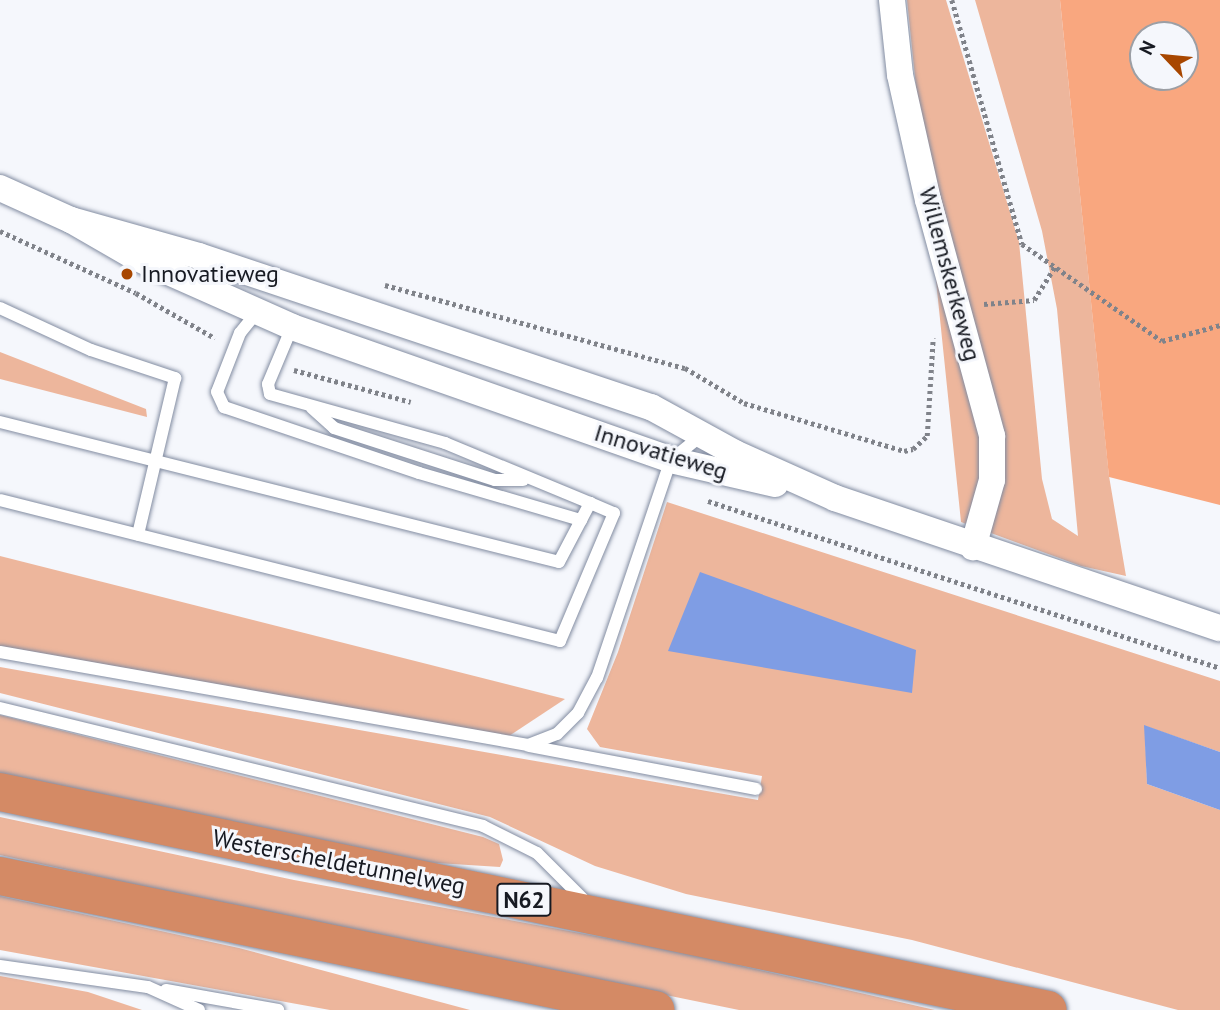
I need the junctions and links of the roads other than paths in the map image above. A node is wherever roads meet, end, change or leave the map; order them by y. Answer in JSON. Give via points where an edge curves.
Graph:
{"nodes":[{"id":1,"x":892,"y":0,"type":"edge"},
{"id":2,"x":0,"y":188,"type":"edge"},
{"id":3,"x":71,"y":220,"type":"junction"},
{"id":4,"x":276,"y":285,"type":"junction"},
{"id":5,"x":306,"y":295,"type":"junction"},
{"id":6,"x":0,"y":308,"type":"edge"},
{"id":7,"x":257,"y":312,"type":"junction"},
{"id":8,"x":292,"y":327,"type":"junction"},
{"id":9,"x":312,"y":407,"type":"junction"},
{"id":10,"x":0,"y":422,"type":"edge"},
{"id":11,"x":334,"y":428,"type":"junction"},
{"id":12,"x":306,"y":435,"type":"junction"},
{"id":13,"x":702,"y":435,"type":"junction"},
{"id":14,"x":671,"y":460,"type":"junction"},
{"id":15,"x":156,"y":461,"type":"junction"},
{"id":16,"x":495,"y":480,"type":"junction"},
{"id":17,"x":529,"y":480,"type":"junction"},
{"id":18,"x":835,"y":498,"type":"junction"},
{"id":19,"x":0,"y":500,"type":"edge"},
{"id":20,"x":517,"y":502,"type":"junction"},
{"id":21,"x":590,"y":503,"type":"junction"},
{"id":22,"x":581,"y":520,"type":"junction"},
{"id":23,"x":138,"y":535,"type":"junction"},
{"id":24,"x":973,"y":547,"type":"junction"},
{"id":25,"x":1220,"y":628,"type":"edge"},
{"id":26,"x":0,"y":652,"type":"edge"},
{"id":27,"x":0,"y":708,"type":"edge"},
{"id":28,"x":528,"y":746,"type":"junction"},
{"id":29,"x":756,"y":789,"type":"dead end"},
{"id":30,"x":0,"y":792,"type":"edge"},
{"id":31,"x":0,"y":876,"type":"edge"},
{"id":32,"x":598,"y":915,"type":"junction"},
{"id":33,"x":0,"y":966,"type":"edge"},
{"id":34,"x":148,"y":987,"type":"junction"},
{"id":35,"x":199,"y":1010,"type":"edge"},
{"id":36,"x":278,"y":1010,"type":"edge"},
{"id":37,"x":655,"y":1010,"type":"edge"},
{"id":38,"x":1048,"y":1010,"type":"edge"}],
"edges":[{"from":1,"to":24,"type":"street","name":"Willemskerkeweg","via":[[900,75],[992,436],[992,480]]},
{"from":2,"to":3,"type":"street","name":"Innovatieweg"},
{"from":3,"to":4,"type":"street","name":"Innovatieweg","via":[[199,256]]},
{"from":3,"to":7,"type":"street","name":"Innovatieweg","via":[[135,257]]},
{"from":4,"to":5,"type":"street","name":"Innovatieweg"},
{"from":4,"to":7,"type":"street"},
{"from":5,"to":8,"type":"street"},
{"from":5,"to":13,"type":"street","name":"Innovatieweg","via":[[651,407]]},
{"from":6,"to":15,"type":"lane","via":[[91,350],[175,378]]},
{"from":7,"to":8,"type":"street","name":"Innovatieweg"},
{"from":7,"to":12,"type":"lane","via":[[240,333],[217,392],[224,407]]},
{"from":8,"to":9,"type":"lane","via":[[268,384],[270,394]]},
{"from":8,"to":14,"type":"street","name":"Innovatieweg"},
{"from":9,"to":11,"type":"lane"},
{"from":9,"to":17,"type":"lane","via":[[445,443]]},
{"from":10,"to":15,"type":"lane"},
{"from":11,"to":12,"type":"lane"},
{"from":11,"to":16,"type":"lane"},
{"from":12,"to":20,"type":"lane"},
{"from":13,"to":14,"type":"lane","via":[[685,444]]},
{"from":13,"to":18,"type":"street","name":"Innovatieweg"},
{"from":14,"to":18,"type":"street","name":"Innovatieweg"},
{"from":14,"to":28,"type":"lane","via":[[597,678],[578,713],[557,734]]},
{"from":15,"to":22,"type":"lane","via":[[559,562]]},
{"from":15,"to":23,"type":"lane"},
{"from":16,"to":17,"type":"lane"},
{"from":16,"to":20,"type":"lane"},
{"from":17,"to":21,"type":"lane"},
{"from":18,"to":24,"type":"street","name":"Innovatieweg"},
{"from":19,"to":23,"type":"lane"},
{"from":20,"to":22,"type":"lane"},
{"from":21,"to":22,"type":"lane"},
{"from":21,"to":23,"type":"lane","via":[[614,513],[560,641]]},
{"from":24,"to":25,"type":"street","name":"Innovatieweg"},
{"from":26,"to":28,"type":"lane"},
{"from":27,"to":32,"type":"lane","via":[[483,826],[537,853]]},
{"from":28,"to":29,"type":"lane"},
{"from":30,"to":32,"type":"highway","name":"Westerscheldetunnelweg","number":"N62"},
{"from":31,"to":37,"type":"highway","via":[[574,1000]]},
{"from":32,"to":38,"type":"highway","name":"Westerscheldetunnelweg","number":"N62"},
{"from":33,"to":34,"type":"lane"},
{"from":34,"to":35,"type":"lane"},
{"from":34,"to":36,"type":"lane"}]}
